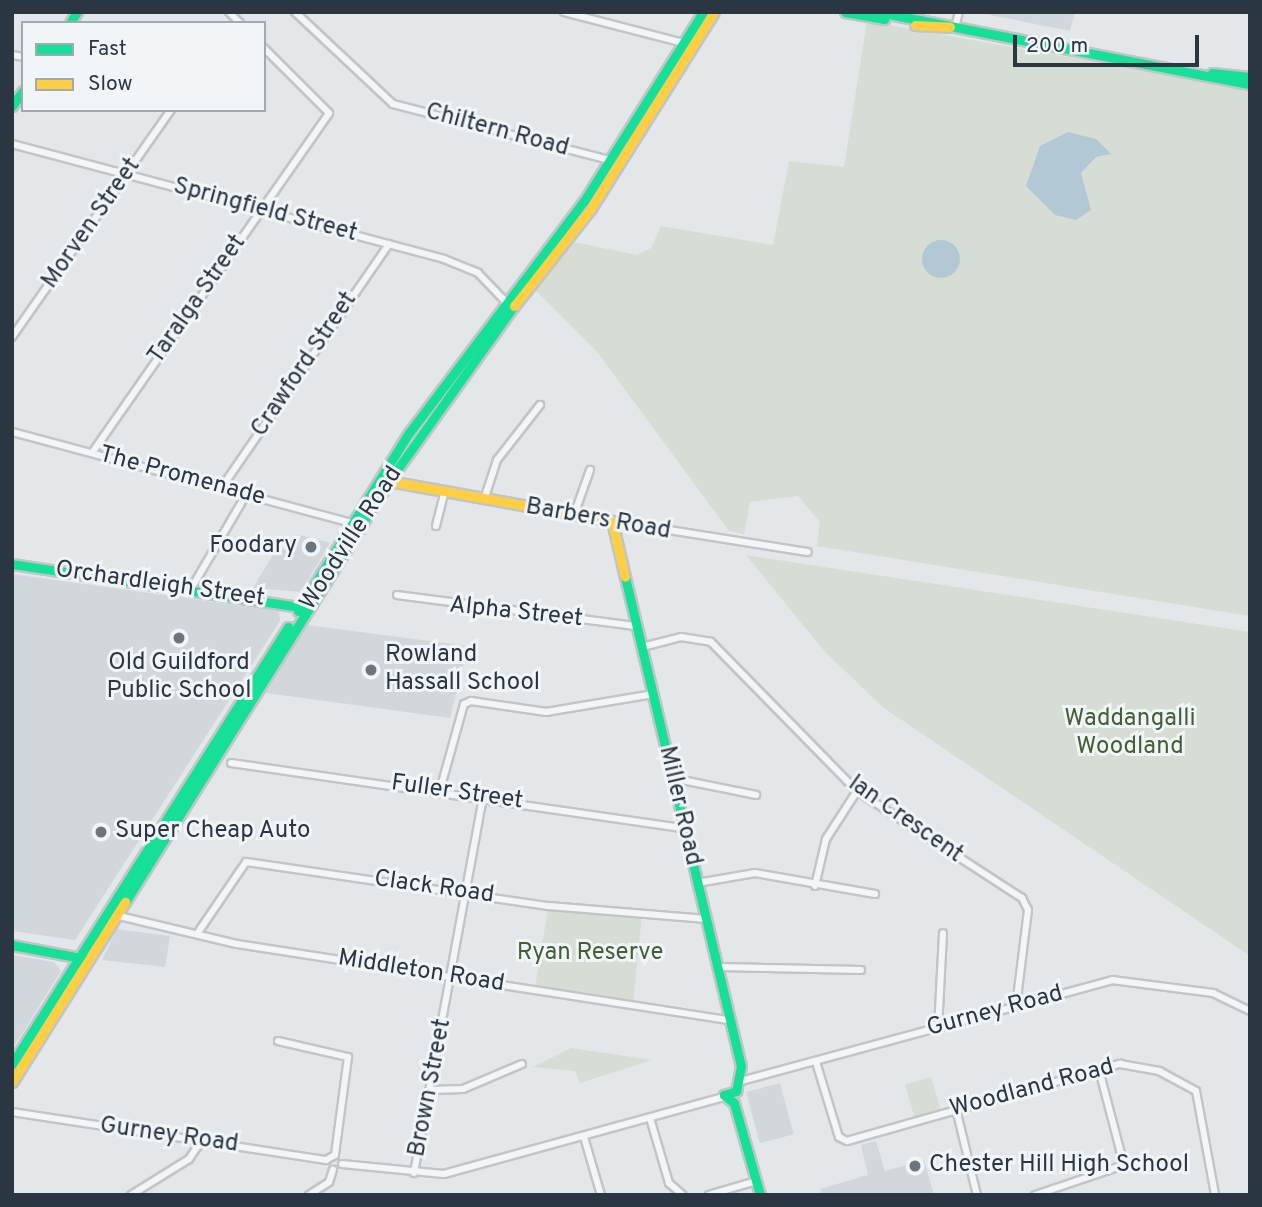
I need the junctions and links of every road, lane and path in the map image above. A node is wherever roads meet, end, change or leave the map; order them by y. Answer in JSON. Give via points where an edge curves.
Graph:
{"nodes":[{"id":1,"x":295,"y":12,"type":"edge"},
{"id":2,"x":565,"y":12,"type":"edge"},
{"id":3,"x":702,"y":12,"type":"edge"},
{"id":4,"x":714,"y":12,"type":"edge"},
{"id":5,"x":845,"y":12,"type":"edge"},
{"id":6,"x":878,"y":12,"type":"edge"},
{"id":7,"x":959,"y":12,"type":"edge"},
{"id":8,"x":955,"y":27,"type":"junction"},
{"id":9,"x":685,"y":43,"type":"junction"},
{"id":10,"x":266,"y":50,"type":"edge"},
{"id":11,"x":1207,"y":73,"type":"junction"},
{"id":12,"x":1250,"y":81,"type":"edge"},
{"id":13,"x":170,"y":112,"type":"edge"},
{"id":14,"x":12,"y":144,"type":"edge"},
{"id":15,"x":610,"y":160,"type":"junction"},
{"id":16,"x":126,"y":174,"type":"junction"},
{"id":17,"x":261,"y":211,"type":"junction"},
{"id":18,"x":389,"y":244,"type":"junction"},
{"id":19,"x":532,"y":273,"type":"junction"},
{"id":20,"x":514,"y":297,"type":"junction"},
{"id":21,"x":505,"y":301,"type":"junction"},
{"id":22,"x":12,"y":337,"type":"edge"},
{"id":23,"x":540,"y":405,"type":"dead end"},
{"id":24,"x":12,"y":432,"type":"edge"},
{"id":25,"x":92,"y":453,"type":"junction"},
{"id":26,"x":590,"y":470,"type":"dead end"},
{"id":27,"x":389,"y":481,"type":"junction"},
{"id":28,"x":222,"y":487,"type":"junction"},
{"id":29,"x":444,"y":493,"type":"junction"},
{"id":30,"x":246,"y":495,"type":"junction"},
{"id":31,"x":484,"y":500,"type":"junction"},
{"id":32,"x":574,"y":515,"type":"junction"},
{"id":33,"x":612,"y":521,"type":"junction"},
{"id":34,"x":351,"y":523,"type":"junction"},
{"id":35,"x":436,"y":526,"type":"dead end"},
{"id":36,"x":808,"y":552,"type":"dead end"},
{"id":37,"x":12,"y":564,"type":"edge"},
{"id":38,"x":191,"y":589,"type":"junction"},
{"id":39,"x":397,"y":595,"type":"dead end"},
{"id":40,"x":305,"y":606,"type":"junction"},
{"id":41,"x":636,"y":626,"type":"junction"},
{"id":42,"x":642,"y":647,"type":"junction"},
{"id":43,"x":653,"y":694,"type":"junction"},
{"id":44,"x":231,"y":763,"type":"dead end"},
{"id":45,"x":672,"y":778,"type":"junction"},
{"id":46,"x":440,"y":790,"type":"junction"},
{"id":47,"x":857,"y":791,"type":"junction"},
{"id":48,"x":756,"y":795,"type":"dead end"},
{"id":49,"x":483,"y":796,"type":"junction"},
{"id":50,"x":683,"y":828,"type":"junction"},
{"id":51,"x":697,"y":883,"type":"junction"},
{"id":52,"x":815,"y":886,"type":"junction"},
{"id":53,"x":468,"y":892,"type":"junction"},
{"id":54,"x":875,"y":894,"type":"dead end"},
{"id":55,"x":116,"y":915,"type":"junction"},
{"id":56,"x":706,"y":919,"type":"junction"},
{"id":57,"x":199,"y":931,"type":"junction"},
{"id":58,"x":943,"y":933,"type":"dead end"},
{"id":59,"x":12,"y":945,"type":"edge"},
{"id":60,"x":83,"y":958,"type":"junction"},
{"id":61,"x":718,"y":967,"type":"junction"},
{"id":62,"x":861,"y":970,"type":"dead end"},
{"id":63,"x":453,"y":976,"type":"junction"},
{"id":64,"x":1016,"y":1006,"type":"junction"},
{"id":65,"x":1250,"y":1011,"type":"edge"},
{"id":66,"x":730,"y":1020,"type":"junction"},
{"id":67,"x":938,"y":1029,"type":"junction"},
{"id":68,"x":278,"y":1041,"type":"dead end"},
{"id":69,"x":816,"y":1062,"type":"junction"},
{"id":70,"x":12,"y":1064,"type":"edge"},
{"id":71,"x":522,"y":1064,"type":"dead end"},
{"id":72,"x":1099,"y":1070,"type":"junction"},
{"id":73,"x":741,"y":1081,"type":"junction"},
{"id":74,"x":12,"y":1082,"type":"edge"},
{"id":75,"x":431,"y":1090,"type":"junction"},
{"id":76,"x":736,"y":1091,"type":"junction"},
{"id":77,"x":724,"y":1097,"type":"junction"},
{"id":78,"x":734,"y":1103,"type":"junction"},
{"id":79,"x":956,"y":1110,"type":"junction"},
{"id":80,"x":12,"y":1112,"type":"edge"},
{"id":81,"x":650,"y":1118,"type":"junction"},
{"id":82,"x":584,"y":1137,"type":"junction"},
{"id":83,"x":201,"y":1141,"type":"junction"},
{"id":84,"x":335,"y":1155,"type":"junction"},
{"id":85,"x":326,"y":1160,"type":"junction"},
{"id":86,"x":342,"y":1164,"type":"junction"},
{"id":87,"x":333,"y":1170,"type":"junction"},
{"id":88,"x":414,"y":1173,"type":"junction"},
{"id":89,"x":756,"y":1181,"type":"junction"},
{"id":90,"x":131,"y":1195,"type":"edge"},
{"id":91,"x":309,"y":1195,"type":"edge"},
{"id":92,"x":601,"y":1195,"type":"edge"},
{"id":93,"x":683,"y":1195,"type":"edge"},
{"id":94,"x":709,"y":1195,"type":"edge"},
{"id":95,"x":760,"y":1195,"type":"edge"},
{"id":96,"x":977,"y":1195,"type":"edge"},
{"id":97,"x":1035,"y":1195,"type":"edge"},
{"id":98,"x":1215,"y":1195,"type":"edge"}],
"edges":[{"from":1,"to":15,"type":"street","name":"Chiltern Road","via":[[385,100]]},
{"from":2,"to":9,"type":"street"},
{"from":3,"to":9,"type":"main road","name":"Woodville Road"},
{"from":4,"to":19,"type":"main road","name":"Woodville Road","via":[[591,208]]},
{"from":5,"to":8,"type":"main road"},
{"from":6,"to":8,"type":"main road"},
{"from":7,"to":8,"type":"street"},
{"from":8,"to":11,"type":"main road"},
{"from":9,"to":15,"type":"main road","name":"Woodville Road"},
{"from":10,"to":17,"type":"street","name":"Taralga Street","via":[[329,113]]},
{"from":11,"to":12,"type":"main road"},
{"from":11,"to":12,"type":"main road"},
{"from":13,"to":16,"type":"street","name":"Morven Street"},
{"from":14,"to":16,"type":"street","name":"Springfield Street"},
{"from":15,"to":19,"type":"main road","name":"Woodville Road"},
{"from":16,"to":17,"type":"street","name":"Springfield Street"},
{"from":16,"to":22,"type":"street","name":"Morven Street"},
{"from":17,"to":18,"type":"street","name":"Springfield Street"},
{"from":17,"to":25,"type":"street","name":"Taralga Street"},
{"from":18,"to":21,"type":"street","name":"Springfield Street","via":[[470,268]]},
{"from":18,"to":28,"type":"street","name":"Crawford Street"},
{"from":19,"to":20,"type":"main road","name":"Woodville Road"},
{"from":20,"to":21,"type":"main road","name":"Woodville Road"},
{"from":20,"to":27,"type":"main road","name":"Woodville Road"},
{"from":21,"to":34,"type":"main road","name":"Woodville Road"},
{"from":23,"to":31,"type":"street","via":[[497,460]]},
{"from":24,"to":25,"type":"street","name":"The Promenade"},
{"from":25,"to":28,"type":"street","name":"The Promenade"},
{"from":26,"to":32,"type":"street"},
{"from":27,"to":29,"type":"main road","name":"Barbers Road"},
{"from":27,"to":40,"type":"main road","name":"Woodville Road"},
{"from":28,"to":30,"type":"street","name":"The Promenade"},
{"from":29,"to":31,"type":"main road","name":"Barbers Road"},
{"from":29,"to":35,"type":"street"},
{"from":30,"to":34,"type":"street","name":"The Promenade"},
{"from":30,"to":38,"type":"street"},
{"from":31,"to":32,"type":"main road","name":"Barbers Road"},
{"from":32,"to":33,"type":"main road","name":"Barbers Road"},
{"from":33,"to":36,"type":"street","name":"Barbers Road","via":[[696,538]]},
{"from":33,"to":41,"type":"main road","name":"Miller Road"},
{"from":34,"to":40,"type":"main road","name":"Woodville Road"},
{"from":37,"to":38,"type":"main road","name":"Orchardleigh Street"},
{"from":38,"to":40,"type":"main road","name":"Orchardleigh Street"},
{"from":39,"to":41,"type":"street","name":"Alpha Street"},
{"from":40,"to":55,"type":"main road","name":"Woodville Road"},
{"from":40,"to":60,"type":"main road","name":"Woodville Road"},
{"from":41,"to":42,"type":"main road","name":"Miller Road"},
{"from":42,"to":43,"type":"main road","name":"Miller Road"},
{"from":42,"to":47,"type":"street","name":"Ian Crescent","via":[[681,637],[711,642]]},
{"from":43,"to":45,"type":"main road","name":"Miller Road"},
{"from":43,"to":46,"type":"street","via":[[546,712],[471,701],[464,704]]},
{"from":44,"to":46,"type":"street","name":"Fuller Street"},
{"from":45,"to":48,"type":"street"},
{"from":45,"to":50,"type":"main road","name":"Miller Road"},
{"from":46,"to":49,"type":"street","name":"Fuller Street"},
{"from":47,"to":52,"type":"street","via":[[825,839]]},
{"from":47,"to":64,"type":"street","name":"Ian Crescent","via":[[1026,903]]},
{"from":49,"to":50,"type":"street","name":"Fuller Street"},
{"from":49,"to":53,"type":"street","name":"Brown Street"},
{"from":50,"to":51,"type":"main road","name":"Miller Road"},
{"from":51,"to":52,"type":"street","via":[[740,873]]},
{"from":51,"to":56,"type":"main road","name":"Miller Road"},
{"from":52,"to":54,"type":"street"},
{"from":53,"to":56,"type":"street","name":"Clack Road"},
{"from":53,"to":57,"type":"street","name":"Clack Road","via":[[246,862]]},
{"from":53,"to":63,"type":"street","name":"Brown Street"},
{"from":55,"to":57,"type":"street","name":"Middleton Road"},
{"from":55,"to":60,"type":"main road","name":"Woodville Road"},
{"from":56,"to":61,"type":"main road","name":"Miller Road"},
{"from":57,"to":63,"type":"street","name":"Middleton Road","via":[[237,944]]},
{"from":58,"to":67,"type":"street"},
{"from":59,"to":60,"type":"main road"},
{"from":60,"to":70,"type":"main road","name":"Woodville Road"},
{"from":60,"to":74,"type":"main road","name":"Woodville Road"},
{"from":61,"to":62,"type":"street"},
{"from":61,"to":66,"type":"main road","name":"Miller Road"},
{"from":63,"to":66,"type":"street","name":"Middleton Road"},
{"from":63,"to":75,"type":"street","name":"Brown Street"},
{"from":64,"to":65,"type":"street","name":"Gurney Road","via":[[1125,980],[1213,993]]},
{"from":64,"to":67,"type":"street","name":"Gurney Road"},
{"from":66,"to":73,"type":"main road","name":"Miller Road"},
{"from":67,"to":69,"type":"street","name":"Gurney Road"},
{"from":68,"to":84,"type":"street","via":[[349,1052]]},
{"from":69,"to":73,"type":"street","name":"Gurney Road"},
{"from":69,"to":79,"type":"street","name":"Woodland Road","via":[[839,1137],[847,1141]]},
{"from":71,"to":75,"type":"street","via":[[463,1089]]},
{"from":72,"to":79,"type":"street","name":"Woodland Road"},
{"from":72,"to":97,"type":"street","via":[[1124,1165]]},
{"from":72,"to":98,"type":"street","name":"Woodland Road","via":[[1138,1064],[1196,1091]]},
{"from":73,"to":76,"type":"main road"},
{"from":75,"to":88,"type":"street","name":"Brown Street"},
{"from":76,"to":77,"type":"main road"},
{"from":76,"to":78,"type":"main road"},
{"from":77,"to":78,"type":"main road"},
{"from":77,"to":81,"type":"street"},
{"from":78,"to":89,"type":"main road"},
{"from":79,"to":96,"type":"street"},
{"from":80,"to":83,"type":"street","name":"Gurney Road"},
{"from":81,"to":82,"type":"street"},
{"from":81,"to":93,"type":"street","via":[[669,1183]]},
{"from":82,"to":88,"type":"street","via":[[444,1174]]},
{"from":82,"to":92,"type":"street"},
{"from":83,"to":85,"type":"street","name":"Gurney Road"},
{"from":83,"to":90,"type":"street","via":[[193,1156]]},
{"from":84,"to":85,"type":"street"},
{"from":84,"to":86,"type":"street"},
{"from":85,"to":87,"type":"street"},
{"from":86,"to":87,"type":"street"},
{"from":86,"to":88,"type":"street"},
{"from":87,"to":91,"type":"street","via":[[329,1182]]},
{"from":89,"to":94,"type":"street"},
{"from":89,"to":95,"type":"main road"}]}
